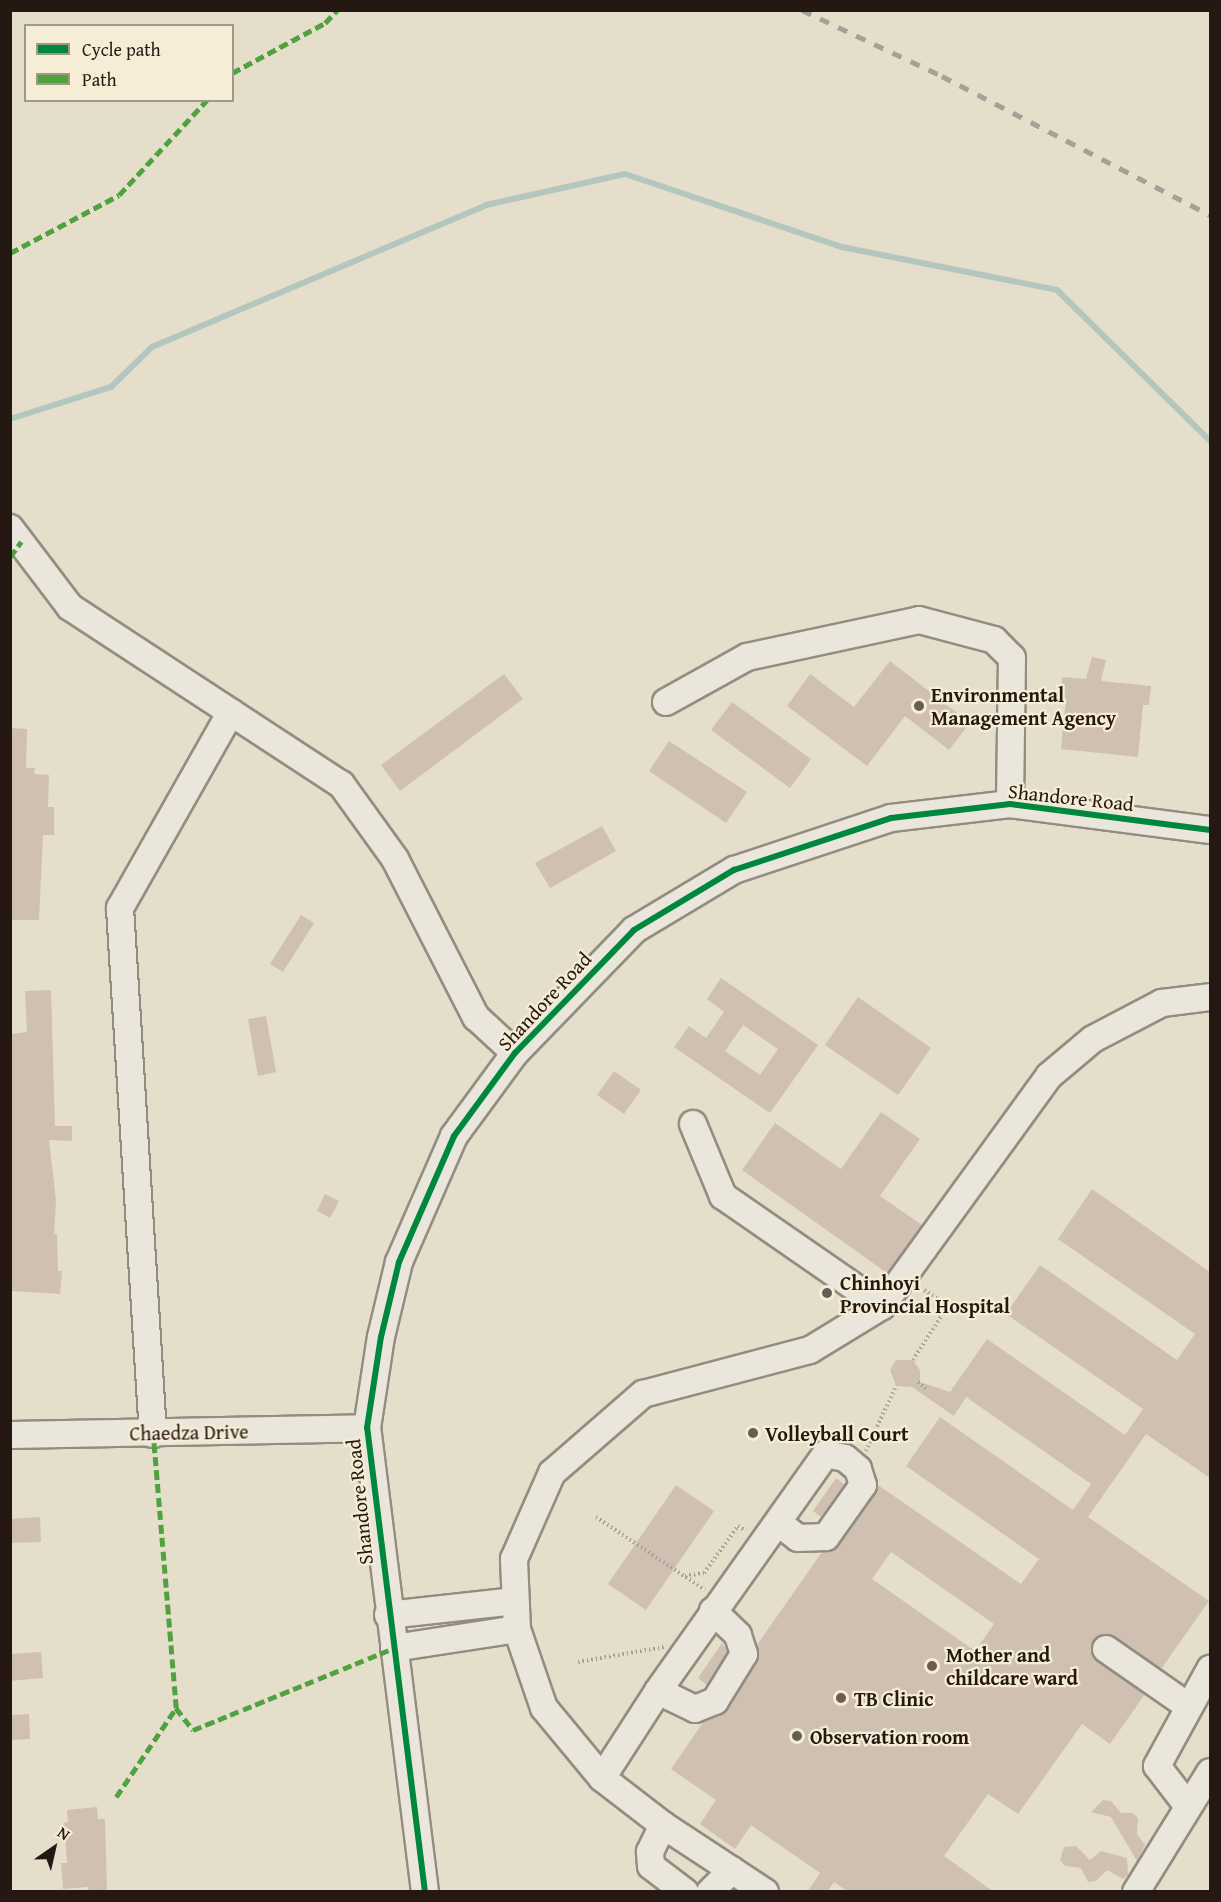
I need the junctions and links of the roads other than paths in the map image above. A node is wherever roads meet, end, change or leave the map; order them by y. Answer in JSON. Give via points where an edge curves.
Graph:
{"nodes":[{"id":1,"x":10,"y":528,"type":"edge"},
{"id":2,"x":666,"y":702,"type":"dead end"},
{"id":3,"x":231,"y":712,"type":"junction"},
{"id":4,"x":1010,"y":804,"type":"junction"},
{"id":5,"x":1210,"y":830,"type":"edge"},
{"id":6,"x":1210,"y":997,"type":"edge"},
{"id":7,"x":515,"y":1053,"type":"junction"},
{"id":8,"x":693,"y":1124,"type":"dead end"},
{"id":9,"x":882,"y":1306,"type":"junction"},
{"id":10,"x":367,"y":1428,"type":"junction"},
{"id":11,"x":10,"y":1434,"type":"edge"},
{"id":12,"x":153,"y":1434,"type":"junction"},
{"id":13,"x":779,"y":1523,"type":"junction"},
{"id":14,"x":515,"y":1600,"type":"junction"},
{"id":15,"x":707,"y":1600,"type":"junction"},
{"id":16,"x":388,"y":1615,"type":"junction"},
{"id":17,"x":517,"y":1629,"type":"junction"},
{"id":18,"x":394,"y":1648,"type":"junction"},
{"id":19,"x":1106,"y":1649,"type":"dead end"},
{"id":20,"x":1210,"y":1669,"type":"edge"},
{"id":21,"x":658,"y":1691,"type":"junction"},
{"id":22,"x":1188,"y":1706,"type":"junction"},
{"id":23,"x":1210,"y":1772,"type":"edge"},
{"id":24,"x":602,"y":1778,"type":"junction"},
{"id":25,"x":1187,"y":1805,"type":"junction"},
{"id":26,"x":663,"y":1825,"type":"junction"},
{"id":27,"x":732,"y":1870,"type":"junction"},
{"id":28,"x":1141,"y":1890,"type":"edge"},
{"id":29,"x":425,"y":1892,"type":"edge"},
{"id":30,"x":685,"y":1892,"type":"edge"},
{"id":31,"x":710,"y":1892,"type":"edge"},
{"id":32,"x":765,"y":1892,"type":"edge"}],
"edges":[{"from":1,"to":3,"type":"street","via":[[70,607]]},
{"from":2,"to":4,"type":"street","via":[[747,657],[919,620],[994,640],[1012,658]]},
{"from":3,"to":7,"type":"street","via":[[341,784],[395,859],[476,1017]]},
{"from":3,"to":12,"type":"street","via":[[120,908]]},
{"from":4,"to":5,"type":"street","name":"Shandore Road"},
{"from":4,"to":7,"type":"street","name":"Shandore Road","via":[[891,818],[734,870],[634,930]]},
{"from":6,"to":9,"type":"street","via":[[1162,1003],[1093,1039],[1049,1076]]},
{"from":7,"to":10,"type":"street","name":"Shandore Road","via":[[454,1136],[399,1262],[381,1337]]},
{"from":8,"to":9,"type":"street","via":[[723,1196]]},
{"from":9,"to":14,"type":"street","via":[[810,1350],[643,1394],[552,1473],[514,1559]]},
{"from":10,"to":12,"type":"street","name":"Chaedza Drive"},
{"from":10,"to":16,"type":"street","name":"Shandore Road"},
{"from":11,"to":12,"type":"street","name":"Chaedza Drive"},
{"from":13,"to":13,"type":"street","via":[[825,1454],[845,1458],[858,1469],[863,1485],[826,1537],[798,1538]]},
{"from":13,"to":15,"type":"street"},
{"from":14,"to":16,"type":"street"},
{"from":14,"to":17,"type":"street"},
{"from":15,"to":21,"type":"street"},
{"from":15,"to":21,"type":"street","via":[[738,1635],[744,1654],[715,1701],[695,1709]]},
{"from":16,"to":18,"type":"street","name":"Shandore Road"},
{"from":17,"to":18,"type":"street"},
{"from":17,"to":24,"type":"street","via":[[544,1708]]},
{"from":18,"to":29,"type":"street","name":"Shandore Road"},
{"from":19,"to":22,"type":"street"},
{"from":20,"to":22,"type":"street"},
{"from":21,"to":24,"type":"street"},
{"from":22,"to":25,"type":"street","via":[[1157,1766]]},
{"from":23,"to":25,"type":"street"},
{"from":24,"to":26,"type":"street"},
{"from":25,"to":28,"type":"street"},
{"from":26,"to":27,"type":"street"},
{"from":26,"to":30,"type":"street","via":[[650,1852],[651,1866]]},
{"from":27,"to":31,"type":"street"},
{"from":27,"to":32,"type":"street"}]}
